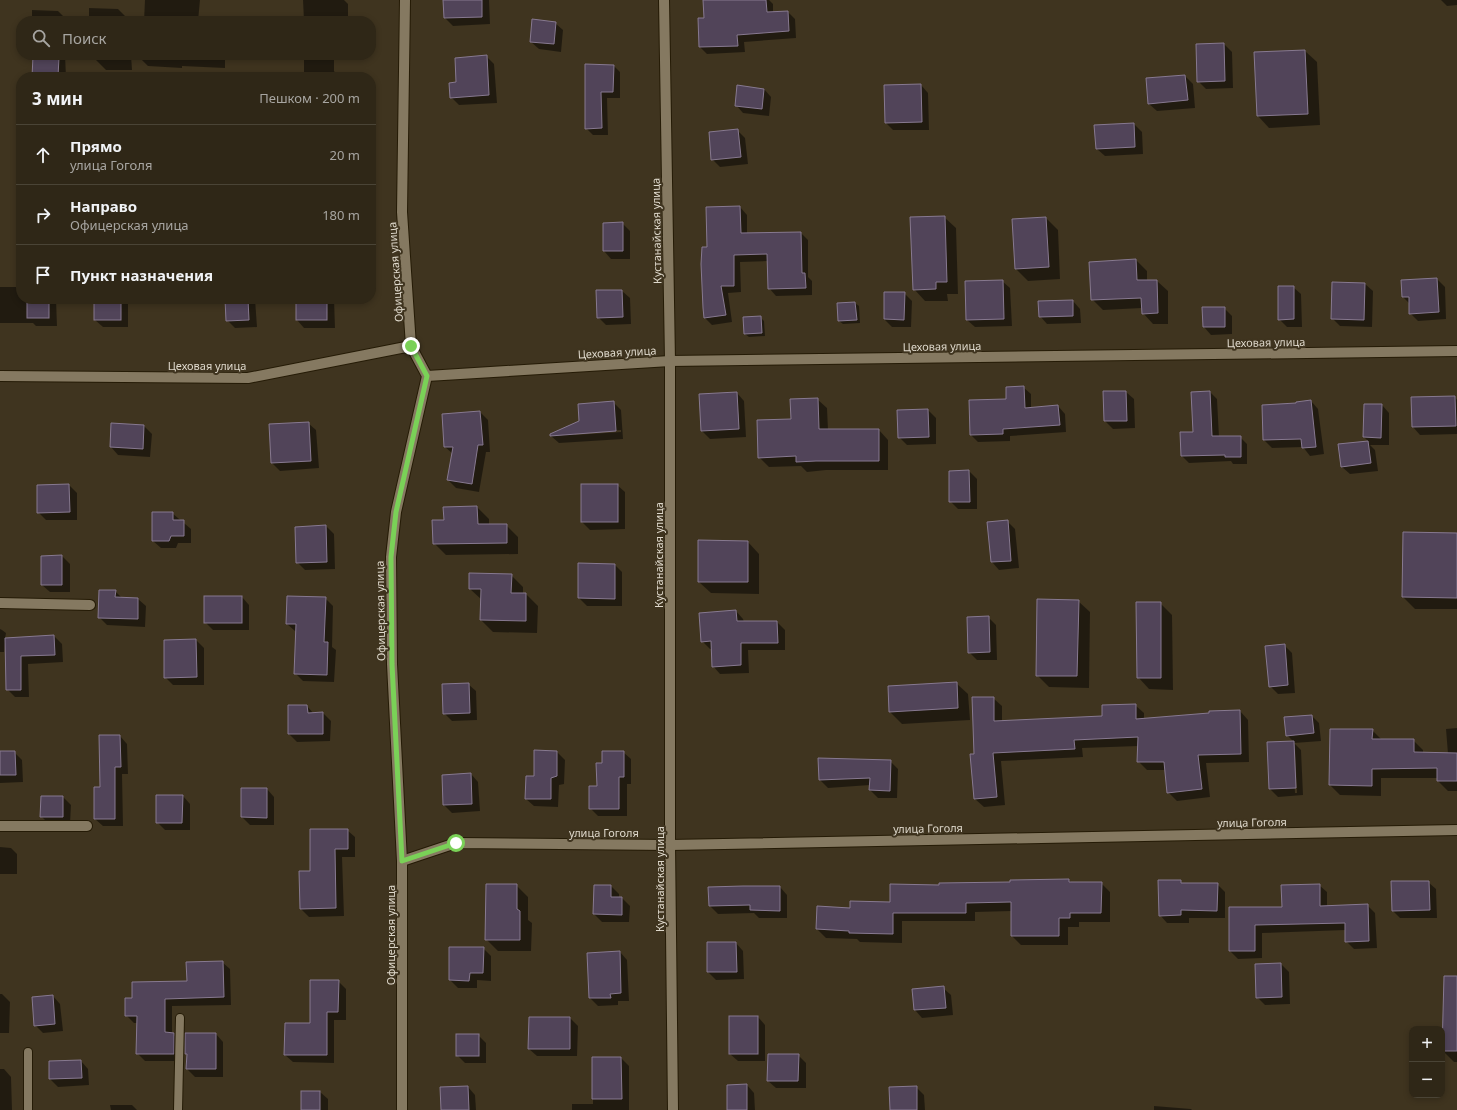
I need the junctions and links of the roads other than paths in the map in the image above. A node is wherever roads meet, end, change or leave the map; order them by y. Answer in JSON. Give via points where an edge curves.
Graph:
{"nodes":[{"id":1,"x":405,"y":0,"type":"edge"},
{"id":2,"x":664,"y":0,"type":"edge"},
{"id":3,"x":411,"y":346,"type":"junction"},
{"id":4,"x":1457,"y":351,"type":"edge"},
{"id":5,"x":670,"y":361,"type":"junction"},
{"id":6,"x":0,"y":376,"type":"edge"},
{"id":7,"x":427,"y":376,"type":"junction"},
{"id":8,"x":0,"y":603,"type":"edge"},
{"id":9,"x":90,"y":605,"type":"dead end"},
{"id":10,"x":0,"y":826,"type":"edge"},
{"id":11,"x":87,"y":826,"type":"dead end"},
{"id":12,"x":1457,"y":830,"type":"edge"},
{"id":13,"x":670,"y":845,"type":"junction"},
{"id":14,"x":402,"y":861,"type":"junction"},
{"id":15,"x":180,"y":1018,"type":"dead end"},
{"id":16,"x":28,"y":1052,"type":"dead end"},
{"id":17,"x":28,"y":1110,"type":"edge"},
{"id":18,"x":178,"y":1110,"type":"edge"},
{"id":19,"x":402,"y":1110,"type":"edge"},
{"id":20,"x":673,"y":1110,"type":"edge"}],
"edges":[{"from":1,"to":3,"type":"street","name":"Офицерская улица","via":[[402,212]]},
{"from":2,"to":5,"type":"street","name":"Кустанайская улица"},
{"from":3,"to":6,"type":"street","name":"Цеховая улица","via":[[248,378]]},
{"from":3,"to":7,"type":"street","name":"Офицерская улица"},
{"from":4,"to":5,"type":"street","name":"Цеховая улица"},
{"from":5,"to":7,"type":"street","name":"Цеховая улица"},
{"from":5,"to":13,"type":"street","name":"Кустанайская улица"},
{"from":7,"to":14,"type":"street","name":"Офицерская улица","via":[[396,512],[391,557],[392,664]]},
{"from":8,"to":9,"type":"street"},
{"from":10,"to":11,"type":"street"},
{"from":12,"to":13,"type":"street","name":"улица Гоголя"},
{"from":13,"to":14,"type":"street","name":"улица Гоголя","via":[[456,843]]},
{"from":13,"to":20,"type":"street","name":"Кустанайская улица"},
{"from":14,"to":19,"type":"street","name":"Офицерская улица"},
{"from":15,"to":18,"type":"lane"},
{"from":16,"to":17,"type":"lane"}]}
